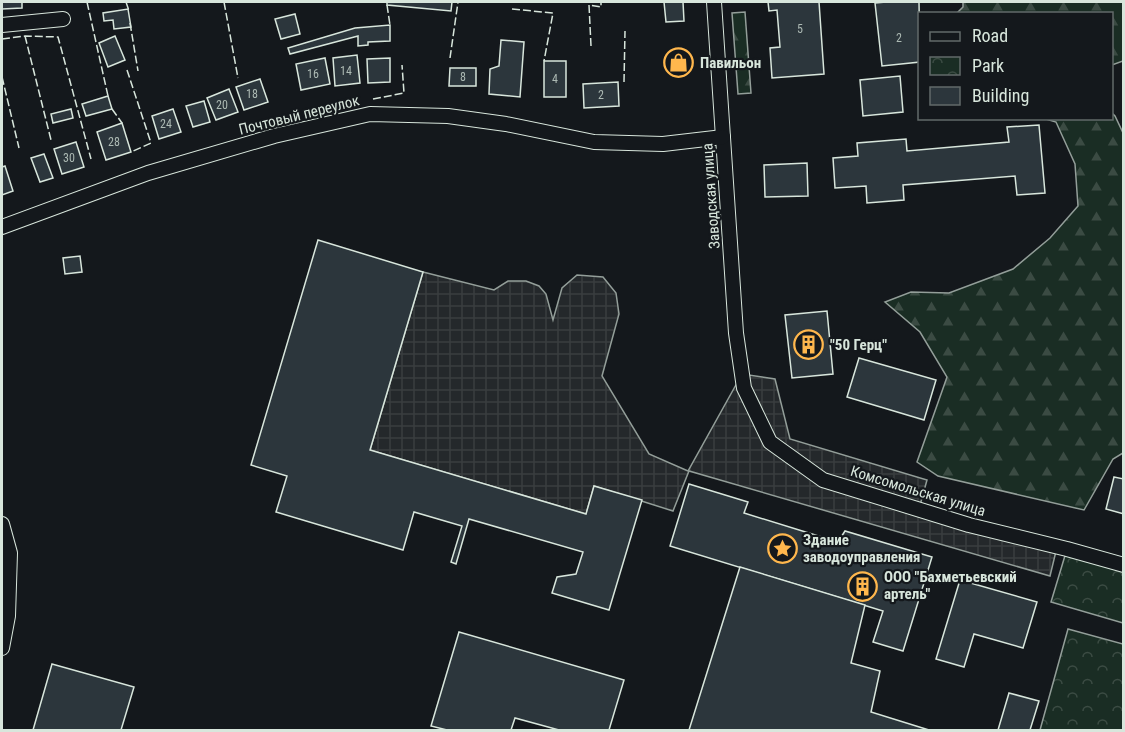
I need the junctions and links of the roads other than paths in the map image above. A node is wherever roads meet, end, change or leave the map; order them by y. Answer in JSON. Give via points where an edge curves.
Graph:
{"nodes":[{"id":1,"x":714,"y":2,"type":"edge"},
{"id":2,"x":63,"y":19,"type":"dead end"},
{"id":3,"x":2,"y":25,"type":"edge"},
{"id":4,"x":723,"y":137,"type":"junction"},
{"id":5,"x":2,"y":227,"type":"edge"},
{"id":6,"x":744,"y":388,"type":"joint"},
{"id":7,"x":2,"y":524,"type":"edge"},
{"id":8,"x":1124,"y":565,"type":"edge"},
{"id":9,"x":2,"y":648,"type":"edge"}],
"edges":[{"from":1,"to":4,"type":"street","name":"Заводская улица"},
{"from":2,"to":3,"type":"street"},
{"from":4,"to":5,"type":"street","name":"Почтовый переулок","via":[[663,144],[594,142],[448,116],[370,114],[274,136],[148,173]]},
{"from":4,"to":6,"type":"street","name":"Заводская улица","via":[[736,333]]},
{"from":6,"to":8,"type":"street","name":"Комсомольская улица","via":[[770,442],[823,480],[969,525]]},
{"from":7,"to":9,"type":"street","via":[[10,553],[8,616]]}]}
